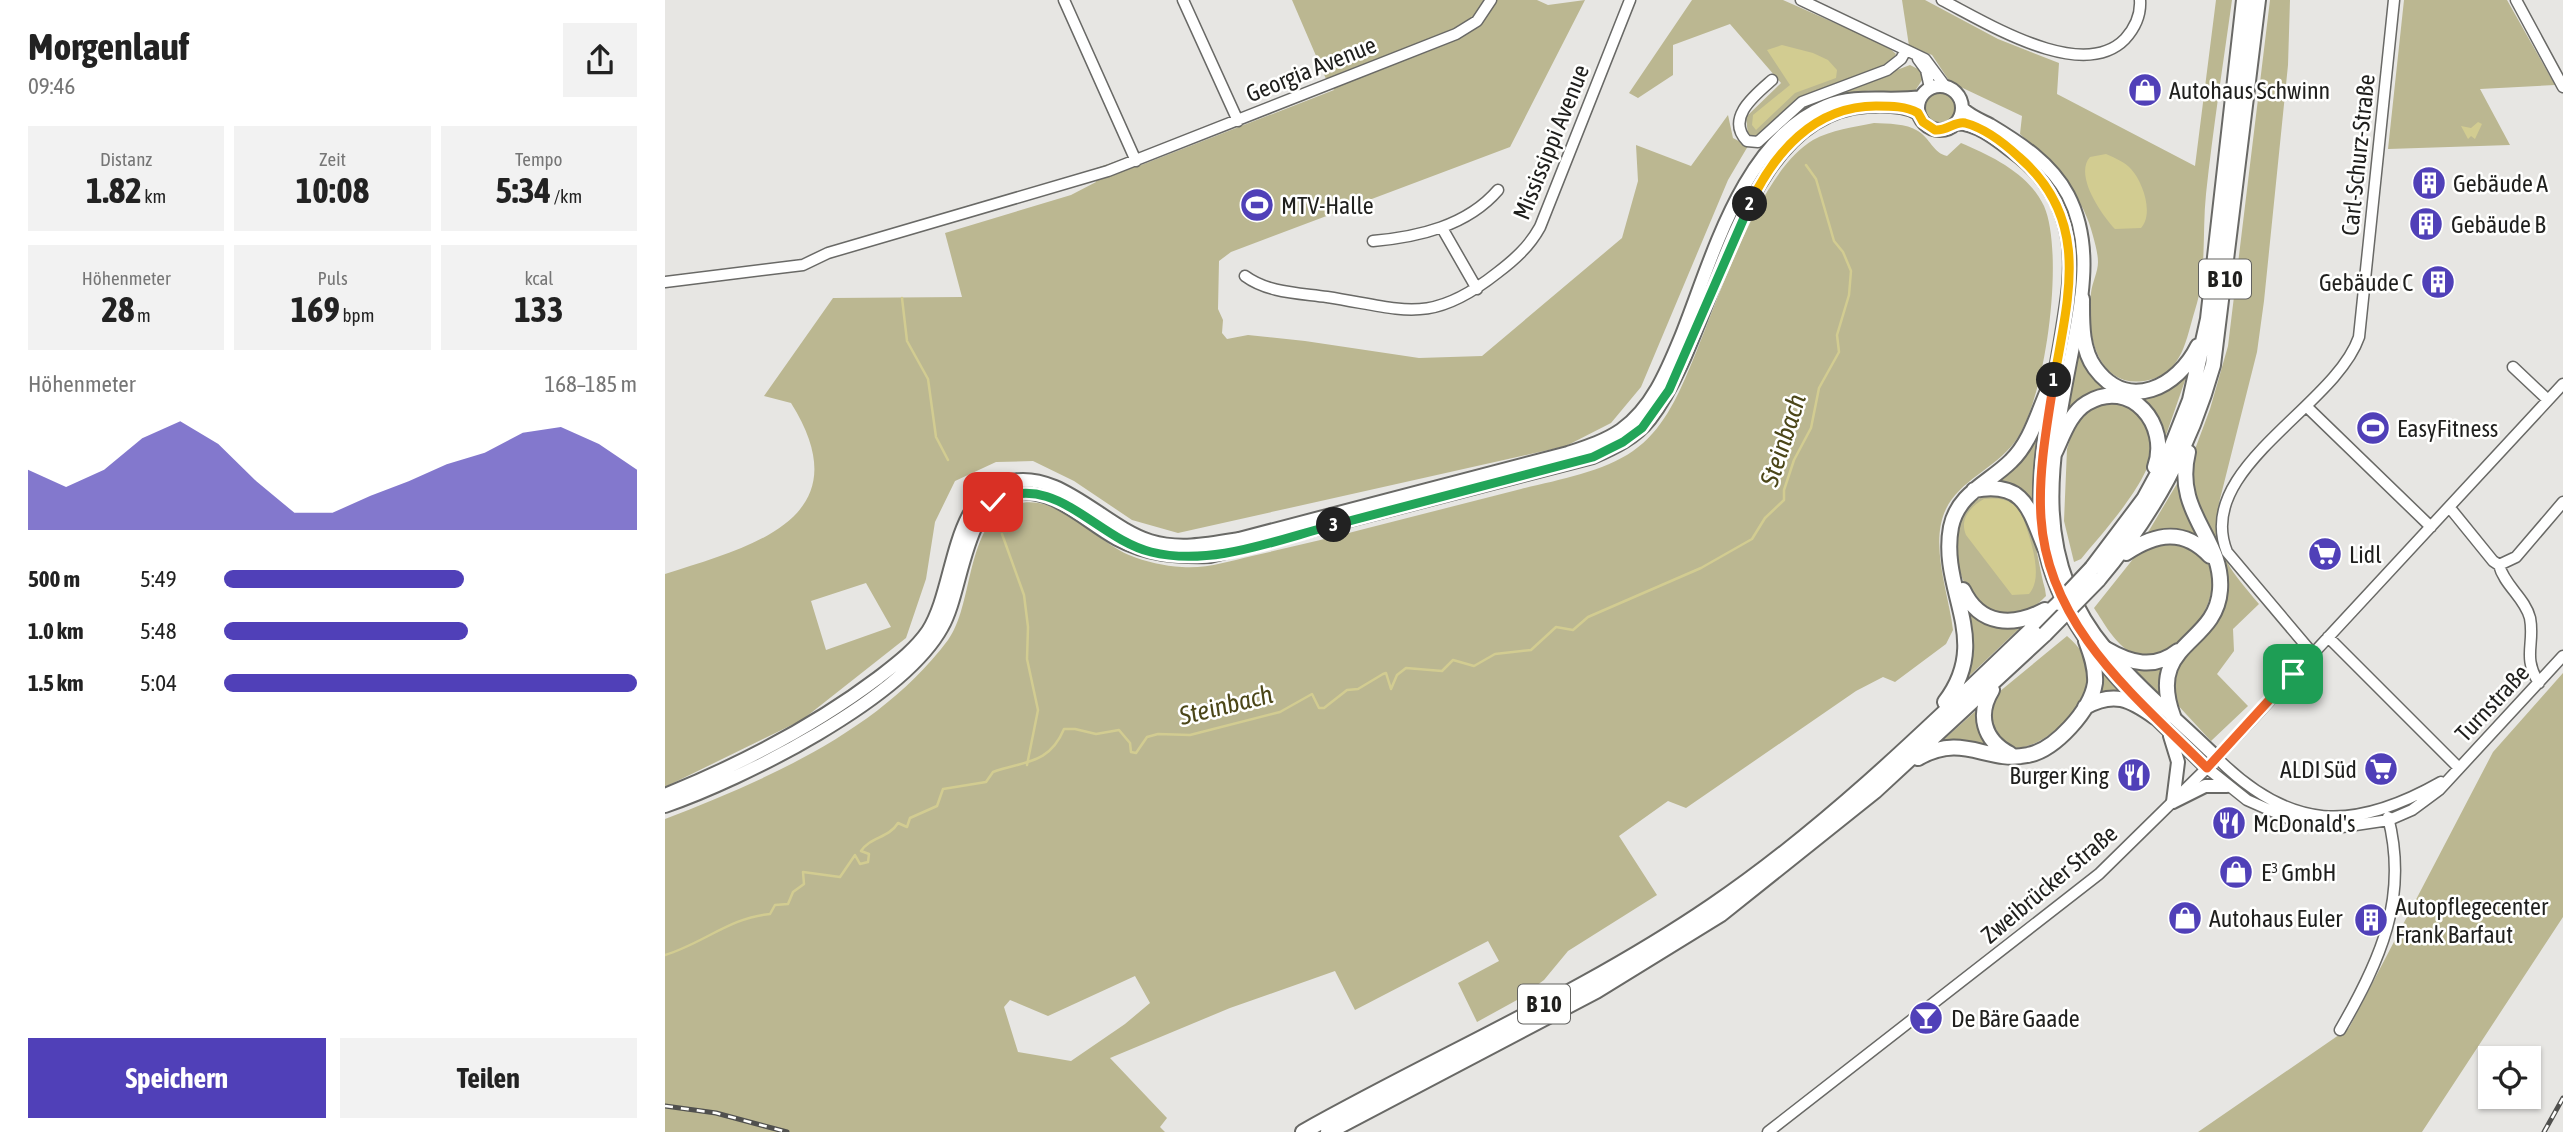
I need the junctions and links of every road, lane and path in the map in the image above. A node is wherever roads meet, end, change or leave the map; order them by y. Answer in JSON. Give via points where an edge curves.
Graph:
{"nodes":[{"id":1,"x":1064,"y":0,"type":"edge"},
{"id":2,"x":1183,"y":0,"type":"edge"},
{"id":3,"x":1491,"y":0,"type":"edge"},
{"id":4,"x":1630,"y":0,"type":"edge"},
{"id":5,"x":1801,"y":0,"type":"edge"},
{"id":6,"x":1942,"y":0,"type":"edge"},
{"id":7,"x":2140,"y":0,"type":"edge"},
{"id":8,"x":2244,"y":0,"type":"edge"},
{"id":9,"x":2258,"y":0,"type":"edge"},
{"id":10,"x":2394,"y":0,"type":"edge"},
{"id":11,"x":2516,"y":0,"type":"edge"},
{"id":12,"x":1906,"y":50,"type":"junction"},
{"id":13,"x":1772,"y":79,"type":"dead end"},
{"id":14,"x":1945,"y":86,"type":"junction"},
{"id":15,"x":2563,"y":87,"type":"edge"},
{"id":16,"x":1925,"y":93,"type":"junction"},
{"id":17,"x":1963,"y":109,"type":"junction"},
{"id":18,"x":1918,"y":113,"type":"junction"},
{"id":19,"x":1237,"y":121,"type":"junction"},
{"id":20,"x":1957,"y":123,"type":"junction"},
{"id":21,"x":1136,"y":161,"type":"junction"},
{"id":22,"x":1498,"y":190,"type":"dead end"},
{"id":23,"x":1441,"y":228,"type":"junction"},
{"id":24,"x":1373,"y":241,"type":"dead end"},
{"id":25,"x":1245,"y":276,"type":"dead end"},
{"id":26,"x":665,"y":282,"type":"edge"},
{"id":27,"x":1477,"y":289,"type":"junction"},
{"id":28,"x":2082,"y":299,"type":"junction"},
{"id":29,"x":2208,"y":319,"type":"junction"},
{"id":30,"x":2513,"y":367,"type":"dead end"},
{"id":31,"x":2055,"y":376,"type":"junction"},
{"id":32,"x":2563,"y":384,"type":"edge"},
{"id":33,"x":2548,"y":400,"type":"junction"},
{"id":34,"x":2306,"y":406,"type":"junction"},
{"id":35,"x":2196,"y":421,"type":"junction"},
{"id":36,"x":2055,"y":452,"type":"junction"},
{"id":37,"x":1973,"y":491,"type":"junction"},
{"id":38,"x":2144,"y":499,"type":"junction"},
{"id":39,"x":2563,"y":502,"type":"edge"},
{"id":40,"x":2450,"y":508,"type":"junction"},
{"id":41,"x":2431,"y":527,"type":"junction"},
{"id":42,"x":2045,"y":548,"type":"junction"},
{"id":43,"x":2116,"y":559,"type":"junction"},
{"id":44,"x":2218,"y":565,"type":"junction"},
{"id":45,"x":2499,"y":565,"type":"junction"},
{"id":46,"x":1955,"y":573,"type":"junction"},
{"id":47,"x":2095,"y":574,"type":"junction"},
{"id":48,"x":2040,"y":624,"type":"junction"},
{"id":49,"x":2328,"y":637,"type":"junction"},
{"id":50,"x":2086,"y":641,"type":"junction"},
{"id":51,"x":2184,"y":646,"type":"junction"},
{"id":52,"x":2106,"y":649,"type":"junction"},
{"id":53,"x":2313,"y":654,"type":"junction"},
{"id":54,"x":2563,"y":656,"type":"edge"},
{"id":55,"x":2003,"y":672,"type":"junction"},
{"id":56,"x":2539,"y":683,"type":"junction"},
{"id":57,"x":2085,"y":707,"type":"junction"},
{"id":58,"x":2155,"y":717,"type":"junction"},
{"id":59,"x":2170,"y":723,"type":"junction"},
{"id":60,"x":1922,"y":733,"type":"junction"},
{"id":61,"x":2014,"y":756,"type":"junction"},
{"id":62,"x":2217,"y":758,"type":"junction"},
{"id":63,"x":1901,"y":768,"type":"junction"},
{"id":64,"x":2207,"y":768,"type":"junction"},
{"id":65,"x":2459,"y":768,"type":"junction"},
{"id":66,"x":2227,"y":786,"type":"junction"},
{"id":67,"x":665,"y":795,"type":"edge"},
{"id":68,"x":2173,"y":802,"type":"junction"},
{"id":69,"x":665,"y":806,"type":"edge"},
{"id":70,"x":2388,"y":815,"type":"junction"},
{"id":71,"x":2340,"y":1030,"type":"dead end"},
{"id":72,"x":1303,"y":1132,"type":"edge"},
{"id":73,"x":1328,"y":1132,"type":"edge"},
{"id":74,"x":1768,"y":1132,"type":"edge"}],
"edges":[{"from":1,"to":21,"type":"street"},
{"from":2,"to":19,"type":"street"},
{"from":3,"to":19,"type":"street","name":"Georgia Avenue","via":[[1476,21],[1456,34]]},
{"from":4,"to":27,"type":"street","name":"Mississippi Avenue","via":[[1540,228],[1527,248]]},
{"from":5,"to":12,"type":"street"},
{"from":6,"to":7,"type":"street","via":[[2050,49],[2085,57],[2107,52],[2126,38],[2138,18]]},
{"from":8,"to":29,"type":"highway","number":"B 10"},
{"from":9,"to":35,"type":"highway","number":"B 10","via":[[2220,324]]},
{"from":10,"to":34,"type":"street","name":"Carl-Schurz-Straße","via":[[2359,337],[2350,358]]},
{"from":11,"to":15,"type":"street"},
{"from":12,"to":13,"type":"street","via":[[1894,66],[1814,96],[1793,108],[1758,142],[1747,141],[1739,126],[1741,114]]},
{"from":12,"to":14,"type":"street","via":[[1929,62]]},
{"from":12,"to":16,"type":"street","via":[[1926,70]]},
{"from":14,"to":16,"type":"main road"},
{"from":14,"to":17,"type":"main road","via":[[1957,94]]},
{"from":16,"to":18,"type":"main road"},
{"from":16,"to":67,"type":"main road","via":[[1835,103],[1804,117],[1777,140],[1740,196],[1660,383],[1637,416],[1613,435],[1567,453],[1239,539],[1196,546],[1167,545],[1132,534],[1046,483],[1028,479],[1005,482],[986,492],[969,512],[938,612],[908,655],[849,700],[767,749]]},
{"from":17,"to":20,"type":"main road"},
{"from":17,"to":28,"type":"main road","via":[[2045,165],[2068,195],[2082,240]]},
{"from":18,"to":20,"type":"main road","via":[[1935,130]]},
{"from":18,"to":69,"type":"main road","via":[[1881,106],[1846,110],[1811,126],[1787,145],[1757,189],[1669,390],[1649,421],[1629,439],[1593,457],[1210,556],[1149,552],[1118,539],[1046,495],[1028,491],[1009,494],[993,502],[979,519],[947,618],[925,653],[910,667],[798,744]]},
{"from":19,"to":21,"type":"street","name":"Georgia Avenue"},
{"from":20,"to":31,"type":"main road","via":[[1974,127],[2016,154],[2049,189],[2066,230],[2069,282]]},
{"from":21,"to":26,"type":"street","name":"Georgia Avenue","via":[[828,253],[803,265]]},
{"from":22,"to":23,"type":"street","via":[[1475,211]]},
{"from":23,"to":24,"type":"street"},
{"from":23,"to":27,"type":"street"},
{"from":25,"to":27,"type":"street","name":"Mississippi Avenue","via":[[1275,290],[1416,310],[1445,306]]},
{"from":28,"to":29,"type":"highway","via":[[2084,339],[2094,368],[2113,384],[2137,391],[2166,385],[2180,375]]},
{"from":28,"to":36,"type":"main road"},
{"from":29,"to":38,"type":"highway","number":"B 10","via":[[2190,400]]},
{"from":30,"to":33,"type":"street"},
{"from":31,"to":37,"type":"highway","via":[[2017,454]]},
{"from":31,"to":42,"type":"main road","via":[[2040,493]]},
{"from":32,"to":33,"type":"street","name":"Zweibrücker Straße"},
{"from":33,"to":40,"type":"street","name":"Zweibrücker Straße"},
{"from":34,"to":41,"type":"street"},
{"from":34,"to":53,"type":"street","name":"Carl-Schurz-Straße","via":[[2232,485],[2224,538],[2232,560]]},
{"from":35,"to":43,"type":"highway","number":"B 10","via":[[2155,505]]},
{"from":35,"to":44,"type":"highway","via":[[2185,487]]},
{"from":36,"to":38,"type":"highway","via":[[2074,414],[2087,403],[2108,396],[2130,399],[2151,416],[2159,443]]},
{"from":36,"to":52,"type":"main road","via":[[2051,504],[2056,553],[2078,608]]},
{"from":37,"to":42,"type":"highway","via":[[2001,488],[2020,497]]},
{"from":37,"to":46,"type":"highway","via":[[1960,505],[1952,525]]},
{"from":38,"to":47,"type":"highway","number":"B 10"},
{"from":39,"to":45,"type":"street","via":[[2516,557]]},
{"from":40,"to":41,"type":"street","name":"Zweibrücker Straße"},
{"from":40,"to":45,"type":"street"},
{"from":41,"to":49,"type":"street","name":"Zweibrücker Straße"},
{"from":42,"to":50,"type":"main road","via":[[2056,587]]},
{"from":43,"to":44,"type":"highway","via":[[2150,538],[2171,535],[2193,541]]},
{"from":43,"to":47,"type":"highway","number":"B 10"},
{"from":44,"to":51,"type":"highway","via":[[2221,587],[2214,611]]},
{"from":45,"to":56,"type":"street","via":[[2529,615],[2528,657]]},
{"from":46,"to":48,"type":"highway","via":[[1967,599],[1982,615]]},
{"from":46,"to":60,"type":"highway","via":[[1966,629],[1965,658],[1953,692]]},
{"from":47,"to":48,"type":"highway","number":"B 10","bridge":true},
{"from":47,"to":48,"type":"highway","number":"B 10","bridge":true},
{"from":48,"to":55,"type":"highway","number":"B 10"},
{"from":48,"to":60,"type":"highway","number":"B 10"},
{"from":49,"to":53,"type":"street","name":"Zweibrücker Straße"},
{"from":49,"to":65,"type":"street"},
{"from":50,"to":57,"type":"highway","via":[[2095,680]]},
{"from":50,"to":58,"type":"main road"},
{"from":51,"to":52,"type":"highway","via":[[2151,664],[2121,658]]},
{"from":51,"to":59,"type":"highway","via":[[2167,674]]},
{"from":52,"to":59,"type":"main road"},
{"from":53,"to":62,"type":"street","name":"Zweibrücker Straße"},
{"from":54,"to":56,"type":"street","name":"Turnstraße"},
{"from":55,"to":61,"type":"highway","via":[[1983,703],[1982,714],[1995,743]]},
{"from":55,"to":63,"type":"highway","number":"B 10"},
{"from":56,"to":65,"type":"street","name":"Turnstraße"},
{"from":57,"to":58,"type":"highway","via":[[2117,697]]},
{"from":57,"to":61,"type":"highway","via":[[2043,749]]},
{"from":58,"to":59,"type":"main road"},
{"from":59,"to":62,"type":"main road"},
{"from":59,"to":64,"type":"main road"},
{"from":59,"to":68,"type":"main road","via":[[2178,762]]},
{"from":60,"to":72,"type":"highway","number":"B 10","via":[[1775,859],[1712,906],[1590,981]]},
{"from":61,"to":63,"type":"highway","via":[[1954,746]]},
{"from":62,"to":64,"type":"street","name":"Zweibrücker Straße"},
{"from":62,"to":70,"type":"street","name":"Turnstraße","via":[[2272,802],[2297,811],[2341,817]]},
{"from":63,"to":73,"type":"highway","number":"B 10","via":[[1764,883],[1678,943]]},
{"from":64,"to":66,"type":"street","name":"Turnstraße"},
{"from":64,"to":68,"type":"street","name":"Zweibrücker Straße"},
{"from":65,"to":70,"type":"street","name":"Turnstraße"},
{"from":66,"to":68,"type":"main road","via":[[2204,786]]},
{"from":66,"to":70,"type":"street","name":"Turnstraße","via":[[2266,810],[2300,822],[2342,827]]},
{"from":68,"to":74,"type":"street","name":"Zweibrücker Straße","via":[[2081,891]]},
{"from":70,"to":71,"type":"street","via":[[2396,852],[2392,916]]}]}
